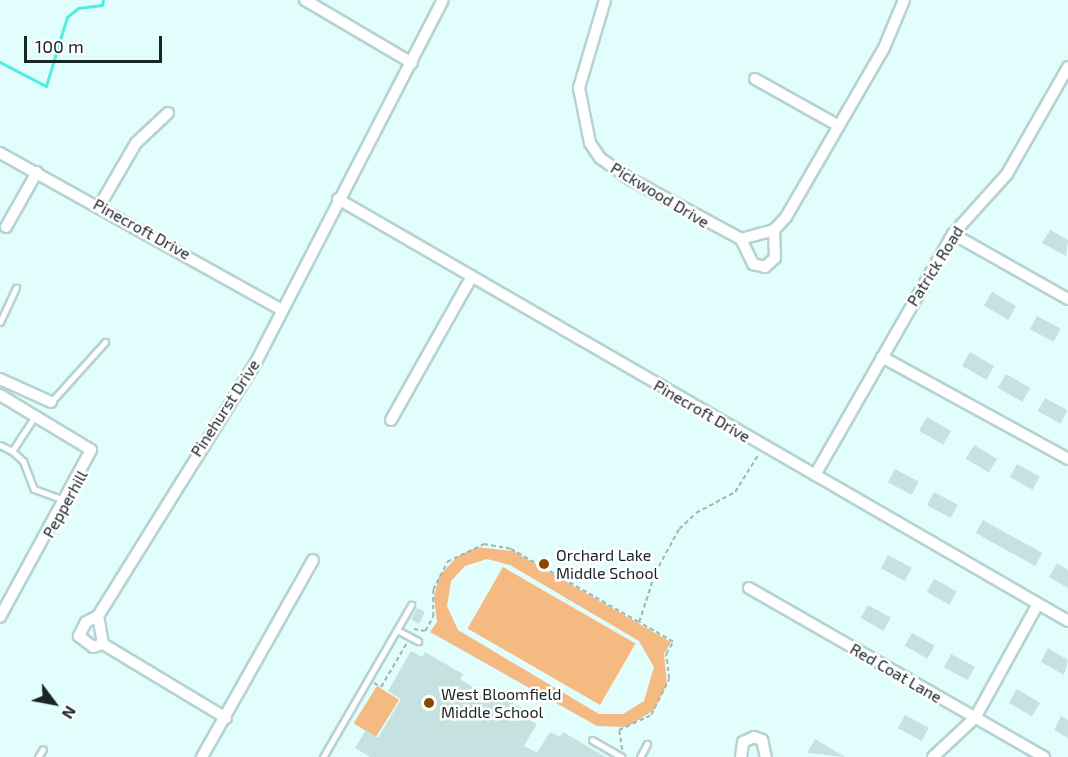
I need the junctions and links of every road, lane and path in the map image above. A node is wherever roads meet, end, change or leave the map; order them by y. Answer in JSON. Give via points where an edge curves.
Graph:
{"nodes":[{"id":1,"x":306,"y":0,"type":"edge"},
{"id":2,"x":443,"y":0,"type":"edge"},
{"id":3,"x":605,"y":0,"type":"edge"},
{"id":4,"x":904,"y":0,"type":"edge"},
{"id":5,"x":412,"y":63,"type":"junction"},
{"id":6,"x":1068,"y":67,"type":"edge"},
{"id":7,"x":755,"y":79,"type":"dead end"},
{"id":8,"x":168,"y":112,"type":"dead end"},
{"id":9,"x":839,"y":126,"type":"junction"},
{"id":10,"x":0,"y":153,"type":"edge"},
{"id":11,"x":37,"y":172,"type":"junction"},
{"id":12,"x":338,"y":199,"type":"junction"},
{"id":13,"x":100,"y":205,"type":"junction"},
{"id":14,"x":6,"y":227,"type":"dead end"},
{"id":15,"x":774,"y":230,"type":"junction"},
{"id":16,"x":953,"y":234,"type":"junction"},
{"id":17,"x":741,"y":239,"type":"junction"},
{"id":18,"x":472,"y":276,"type":"junction"},
{"id":19,"x":16,"y":287,"type":"dead end"},
{"id":20,"x":1068,"y":299,"type":"edge"},
{"id":21,"x":282,"y":310,"type":"junction"},
{"id":22,"x":0,"y":322,"type":"edge"},
{"id":23,"x":105,"y":342,"type":"dead end"},
{"id":24,"x":882,"y":357,"type":"junction"},
{"id":25,"x":0,"y":379,"type":"edge"},
{"id":26,"x":0,"y":395,"type":"edge"},
{"id":27,"x":51,"y":402,"type":"joint"},
{"id":28,"x":34,"y":416,"type":"junction"},
{"id":29,"x":392,"y":420,"type":"dead end"},
{"id":30,"x":0,"y":445,"type":"edge"},
{"id":31,"x":762,"y":446,"type":"junction"},
{"id":32,"x":12,"y":451,"type":"junction"},
{"id":33,"x":1068,"y":459,"type":"edge"},
{"id":34,"x":815,"y":475,"type":"junction"},
{"id":35,"x":68,"y":501,"type":"junction"},
{"id":36,"x":313,"y":560,"type":"dead end"},
{"id":37,"x":749,"y":588,"type":"dead end"},
{"id":38,"x":1038,"y":604,"type":"junction"},
{"id":39,"x":411,"y":605,"type":"dead end"},
{"id":40,"x":2,"y":611,"type":"edge"},
{"id":41,"x":98,"y":616,"type":"junction"},
{"id":42,"x":1068,"y":621,"type":"edge"},
{"id":43,"x":639,"y":622,"type":"junction"},
{"id":44,"x":397,"y":630,"type":"junction"},
{"id":45,"x":410,"y":637,"type":"junction"},
{"id":46,"x":418,"y":641,"type":"dead end"},
{"id":47,"x":103,"y":644,"type":"junction"},
{"id":48,"x":369,"y":692,"type":"dead end"},
{"id":49,"x":226,"y":718,"type":"junction"},
{"id":50,"x":975,"y":718,"type":"junction"},
{"id":51,"x":592,"y":740,"type":"dead end"},
{"id":52,"x":647,"y":744,"type":"dead end"},
{"id":53,"x":44,"y":749,"type":"dead end"},
{"id":54,"x":38,"y":757,"type":"edge"},
{"id":55,"x":202,"y":757,"type":"edge"},
{"id":56,"x":322,"y":757,"type":"edge"},
{"id":57,"x":620,"y":757,"type":"edge"},
{"id":58,"x":640,"y":757,"type":"edge"},
{"id":59,"x":741,"y":757,"type":"edge"},
{"id":60,"x":766,"y":757,"type":"edge"},
{"id":61,"x":933,"y":757,"type":"edge"},
{"id":62,"x":1044,"y":757,"type":"edge"}],
"edges":[{"from":1,"to":5,"type":"street"},
{"from":2,"to":5,"type":"street","name":"Pinehurst Drive"},
{"from":3,"to":17,"type":"street","name":"Pickwood Drive","via":[[579,88],[590,143],[600,158],[632,180]]},
{"from":4,"to":9,"type":"street","via":[[884,48]]},
{"from":5,"to":12,"type":"street","name":"Pinehurst Drive"},
{"from":6,"to":16,"type":"street","name":"Patrick Road","via":[[1007,174]]},
{"from":7,"to":9,"type":"street"},
{"from":8,"to":13,"type":"street","via":[[136,143]]},
{"from":9,"to":15,"type":"street"},
{"from":10,"to":11,"type":"street","name":"Pinecroft Drive"},
{"from":11,"to":13,"type":"street","name":"Pinecroft Drive"},
{"from":11,"to":14,"type":"street"},
{"from":12,"to":18,"type":"street","name":"Pinecroft Drive"},
{"from":12,"to":21,"type":"street","name":"Pinehurst Drive"},
{"from":13,"to":21,"type":"street","name":"Pinecroft Drive"},
{"from":15,"to":17,"type":"street"},
{"from":15,"to":17,"type":"street","via":[[775,258],[765,267],[753,264]]},
{"from":16,"to":20,"type":"street"},
{"from":16,"to":24,"type":"street","name":"Patrick Road"},
{"from":18,"to":29,"type":"street"},
{"from":18,"to":31,"type":"street","name":"Pinecroft Drive"},
{"from":19,"to":22,"type":"lane"},
{"from":21,"to":41,"type":"street","name":"Pinehurst Drive","via":[[256,362]]},
{"from":23,"to":27,"type":"lane"},
{"from":24,"to":33,"type":"street"},
{"from":24,"to":34,"type":"street","name":"Patrick Road"},
{"from":25,"to":27,"type":"street"},
{"from":26,"to":28,"type":"street","name":"Pepperhill"},
{"from":28,"to":32,"type":"lane"},
{"from":28,"to":35,"type":"street","name":"Pepperhill","via":[[91,450]]},
{"from":30,"to":32,"type":"lane"},
{"from":31,"to":34,"type":"street","name":"Pinecroft Drive"},
{"from":31,"to":43,"type":"path","via":[[735,492],[696,513],[679,529],[651,581]]},
{"from":32,"to":35,"type":"lane","via":[[23,460],[34,489]]},
{"from":34,"to":38,"type":"street","name":"Pinecroft Drive"},
{"from":35,"to":40,"type":"street","name":"Pepperhill"},
{"from":36,"to":49,"type":"street"},
{"from":37,"to":50,"type":"street","name":"Red Coat Lane"},
{"from":38,"to":42,"type":"street","name":"Pinecroft Drive"},
{"from":38,"to":50,"type":"street"},
{"from":39,"to":44,"type":"lane"},
{"from":41,"to":47,"type":"street"},
{"from":41,"to":47,"type":"street","name":"Pinehurst Drive","via":[[86,622],[79,636],[82,643]]},
{"from":43,"to":45,"type":"path","via":[[511,549],[484,544],[447,562],[433,590],[433,616],[425,631],[416,626]]},
{"from":43,"to":57,"type":"path","via":[[673,642],[666,654],[669,679],[651,716],[619,730]]},
{"from":44,"to":45,"type":"lane"},
{"from":44,"to":56,"type":"lane"},
{"from":45,"to":46,"type":"lane"},
{"from":45,"to":48,"type":"path","via":[[381,687],[374,683]]},
{"from":47,"to":49,"type":"street"},
{"from":49,"to":55,"type":"street"},
{"from":50,"to":61,"type":"street"},
{"from":50,"to":62,"type":"street","name":"Red Coat Lane"},
{"from":51,"to":57,"type":"lane"},
{"from":52,"to":58,"type":"lane"},
{"from":53,"to":54,"type":"lane"},
{"from":59,"to":60,"type":"street","via":[[742,742],[754,737],[762,740]]}]}
